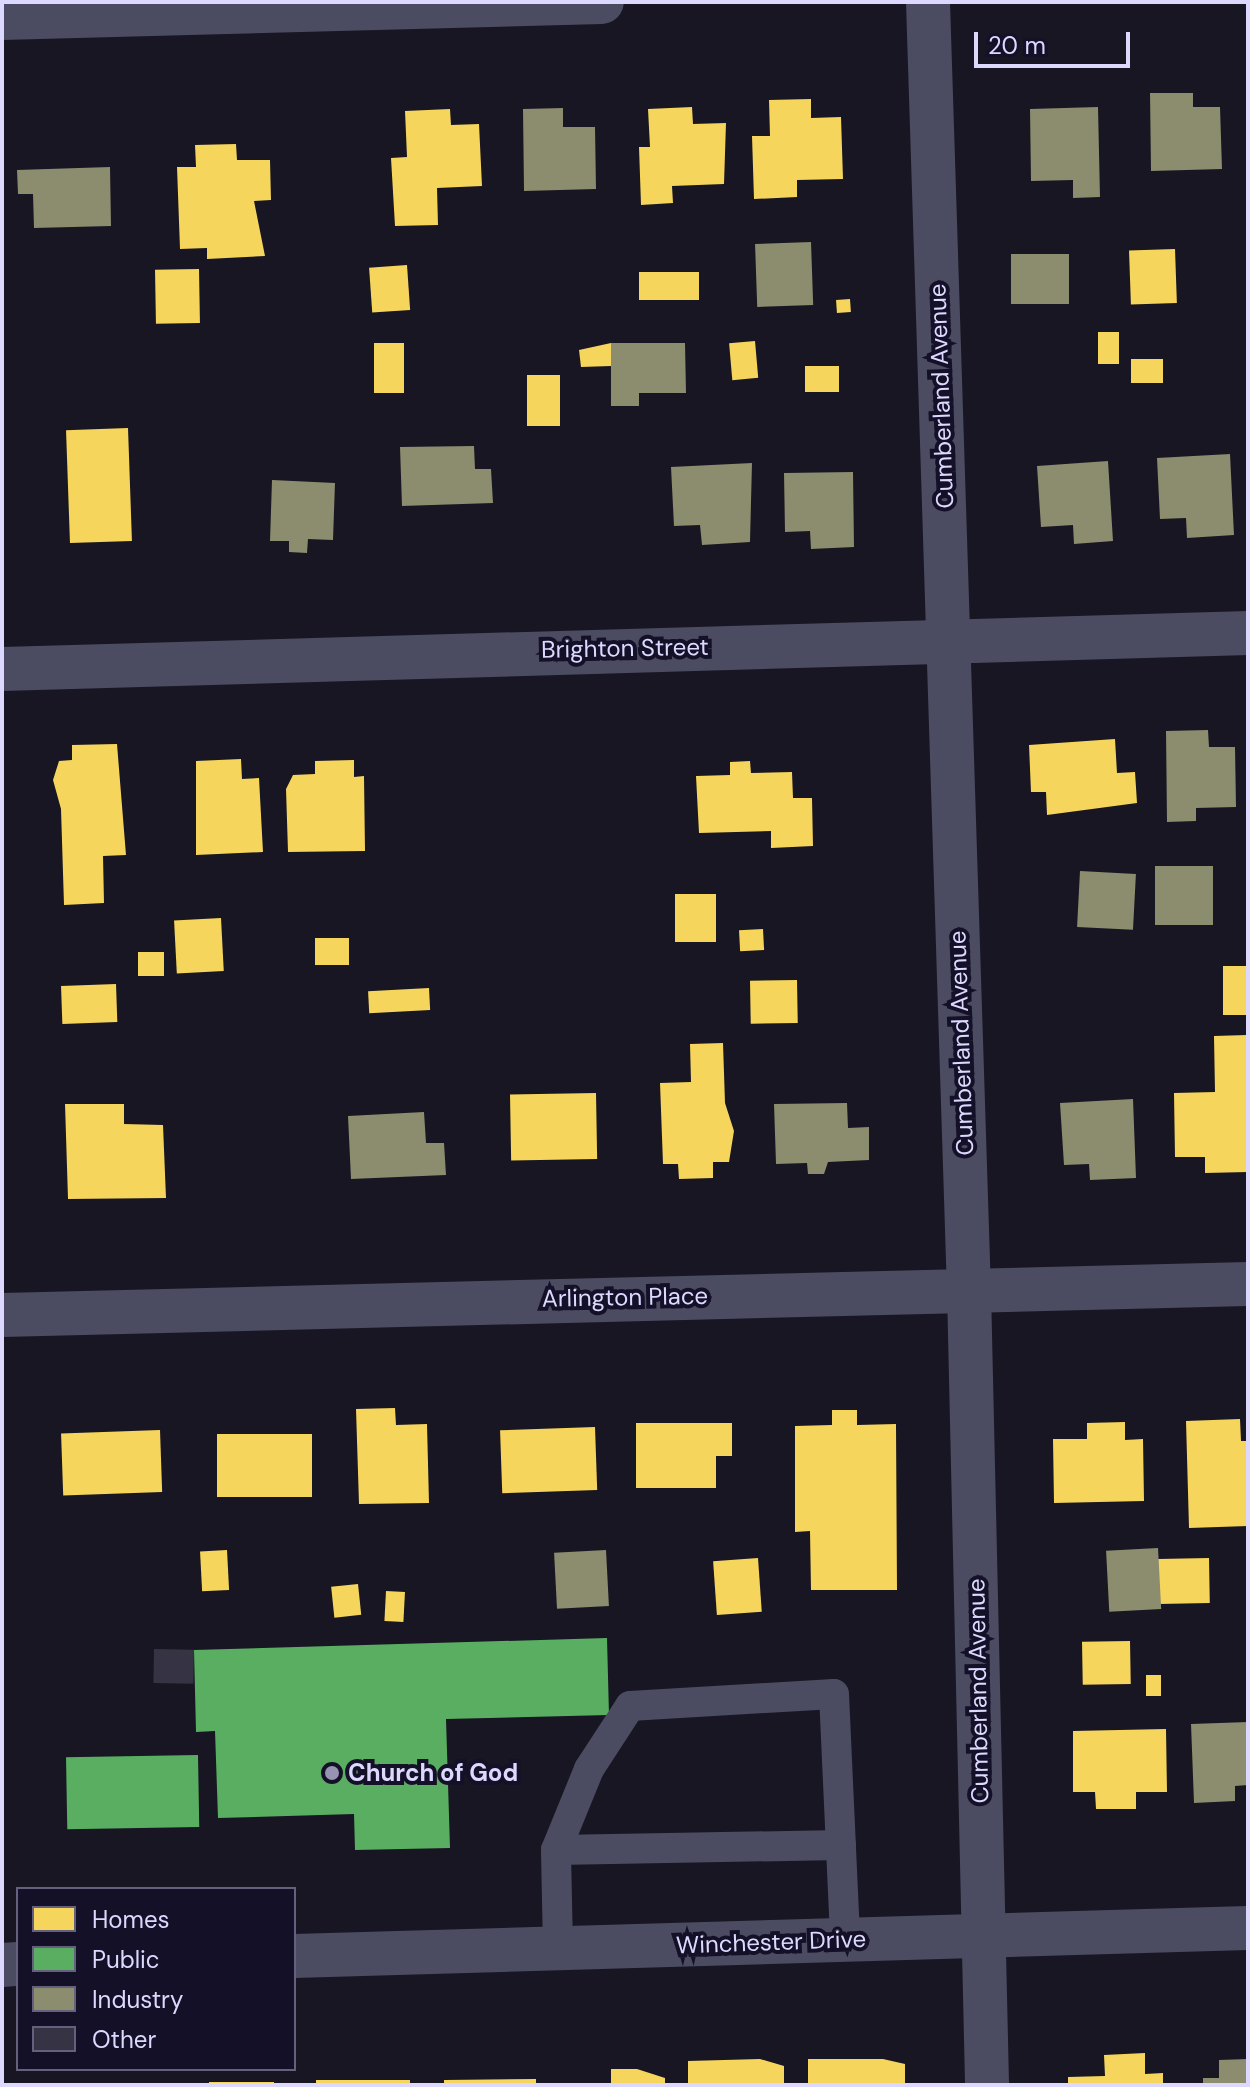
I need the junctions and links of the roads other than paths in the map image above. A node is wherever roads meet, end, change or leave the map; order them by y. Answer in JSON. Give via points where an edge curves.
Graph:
{"nodes":[{"id":1,"x":602,"y":2,"type":"edge"},
{"id":2,"x":928,"y":2,"type":"edge"},
{"id":3,"x":2,"y":18,"type":"edge"},
{"id":4,"x":1248,"y":633,"type":"edge"},
{"id":5,"x":948,"y":640,"type":"junction"},
{"id":6,"x":2,"y":669,"type":"edge"},
{"id":7,"x":1248,"y":1284,"type":"edge"},
{"id":8,"x":969,"y":1290,"type":"junction"},
{"id":9,"x":2,"y":1315,"type":"edge"},
{"id":10,"x":841,"y":1845,"type":"junction"},
{"id":11,"x":556,"y":1850,"type":"junction"},
{"id":12,"x":1248,"y":1928,"type":"edge"},
{"id":13,"x":983,"y":1936,"type":"junction"},
{"id":14,"x":845,"y":1940,"type":"junction"},
{"id":15,"x":558,"y":1948,"type":"junction"},
{"id":16,"x":296,"y":1956,"type":"edge"},
{"id":17,"x":987,"y":2085,"type":"edge"}],
"edges":[{"from":1,"to":3,"type":"street"},
{"from":2,"to":5,"type":"street","name":"Cumberland Avenue"},
{"from":4,"to":5,"type":"street","name":"Brighton Street"},
{"from":5,"to":6,"type":"street","name":"Brighton Street"},
{"from":5,"to":8,"type":"street","name":"Cumberland Avenue"},
{"from":7,"to":8,"type":"street","name":"Arlington Place"},
{"from":8,"to":9,"type":"street","name":"Arlington Place"},
{"from":8,"to":13,"type":"street","name":"Cumberland Avenue"},
{"from":10,"to":11,"type":"lane"},
{"from":10,"to":11,"type":"lane","via":[[834,1694],[630,1706],[589,1769]]},
{"from":10,"to":14,"type":"lane"},
{"from":11,"to":15,"type":"lane"},
{"from":12,"to":13,"type":"street","name":"Winchester Drive"},
{"from":13,"to":14,"type":"street","name":"Winchester Drive"},
{"from":13,"to":17,"type":"street","name":"Cumberland Avenue"},
{"from":14,"to":15,"type":"street","name":"Winchester Drive"},
{"from":15,"to":16,"type":"street","name":"Winchester Drive"}]}
